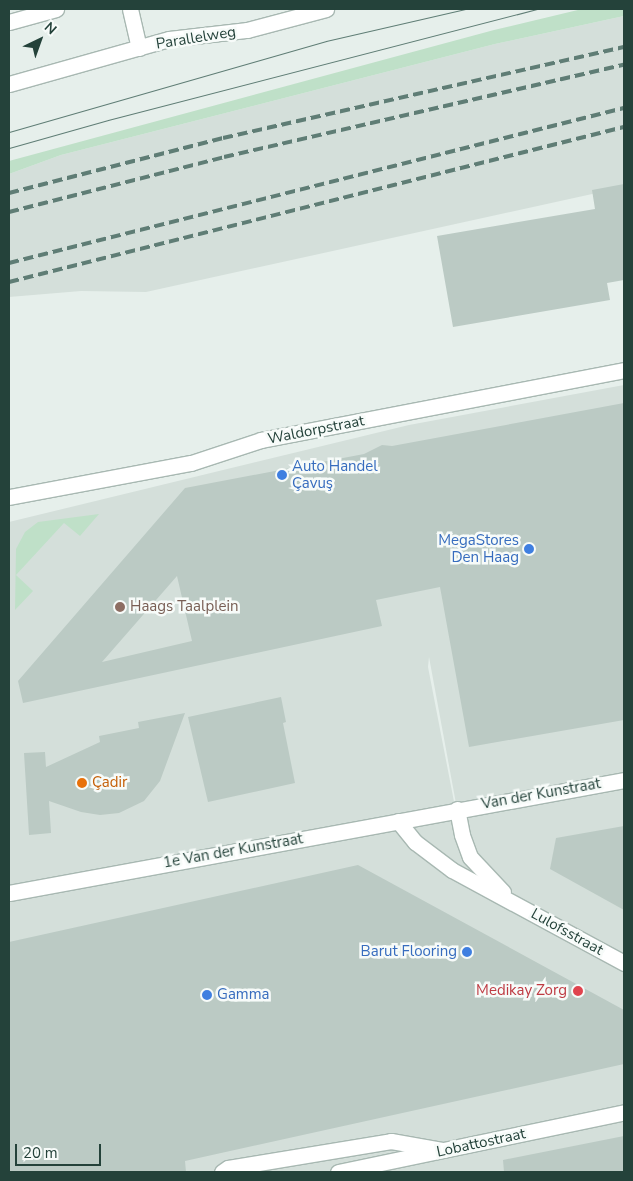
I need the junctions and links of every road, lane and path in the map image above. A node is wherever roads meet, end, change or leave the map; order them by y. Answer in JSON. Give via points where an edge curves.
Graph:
{"nodes":[{"id":1,"x":56,"y":9,"type":"edge"},
{"id":2,"x":130,"y":9,"type":"edge"},
{"id":3,"x":326,"y":9,"type":"edge"},
{"id":4,"x":9,"y":22,"type":"edge"},
{"id":5,"x":139,"y":48,"type":"junction"},
{"id":6,"x":9,"y":84,"type":"edge"},
{"id":7,"x":624,"y":370,"type":"edge"},
{"id":8,"x":9,"y":497,"type":"edge"},
{"id":9,"x":624,"y":780,"type":"edge"},
{"id":10,"x":457,"y":809,"type":"junction"},
{"id":11,"x":398,"y":821,"type":"junction"},
{"id":12,"x":9,"y":893,"type":"edge"},
{"id":13,"x":510,"y":900,"type":"junction"},
{"id":14,"x":624,"y":964,"type":"edge"},
{"id":15,"x":624,"y":1112,"type":"edge"},
{"id":16,"x":447,"y":1150,"type":"junction"},
{"id":17,"x":222,"y":1172,"type":"edge"},
{"id":18,"x":338,"y":1172,"type":"edge"}],
"edges":[{"from":1,"to":4,"type":"street"},
{"from":2,"to":5,"type":"street"},
{"from":3,"to":5,"type":"street","name":"Parallelweg","via":[[247,30],[168,39]]},
{"from":5,"to":6,"type":"street","name":"Parallelweg"},
{"from":7,"to":8,"type":"street","name":"Waldorpstraat","via":[[261,440],[191,463]]},
{"from":9,"to":10,"type":"street","name":"Van der Kunstraat"},
{"from":10,"to":11,"type":"street","name":"1e Van der Kunstraat"},
{"from":10,"to":13,"type":"street","name":"Lulofsstraat","via":[[470,857]]},
{"from":11,"to":12,"type":"street","name":"1e Van der Kunstraat"},
{"from":11,"to":13,"type":"street","name":"Lulofsstraat","via":[[415,842],[452,870]]},
{"from":13,"to":14,"type":"street","name":"Lulofsstraat"},
{"from":15,"to":16,"type":"street","name":"Lobattostraat"},
{"from":16,"to":17,"type":"street","via":[[391,1140],[228,1168]]},
{"from":16,"to":18,"type":"street","name":"Lobattostraat"}]}
